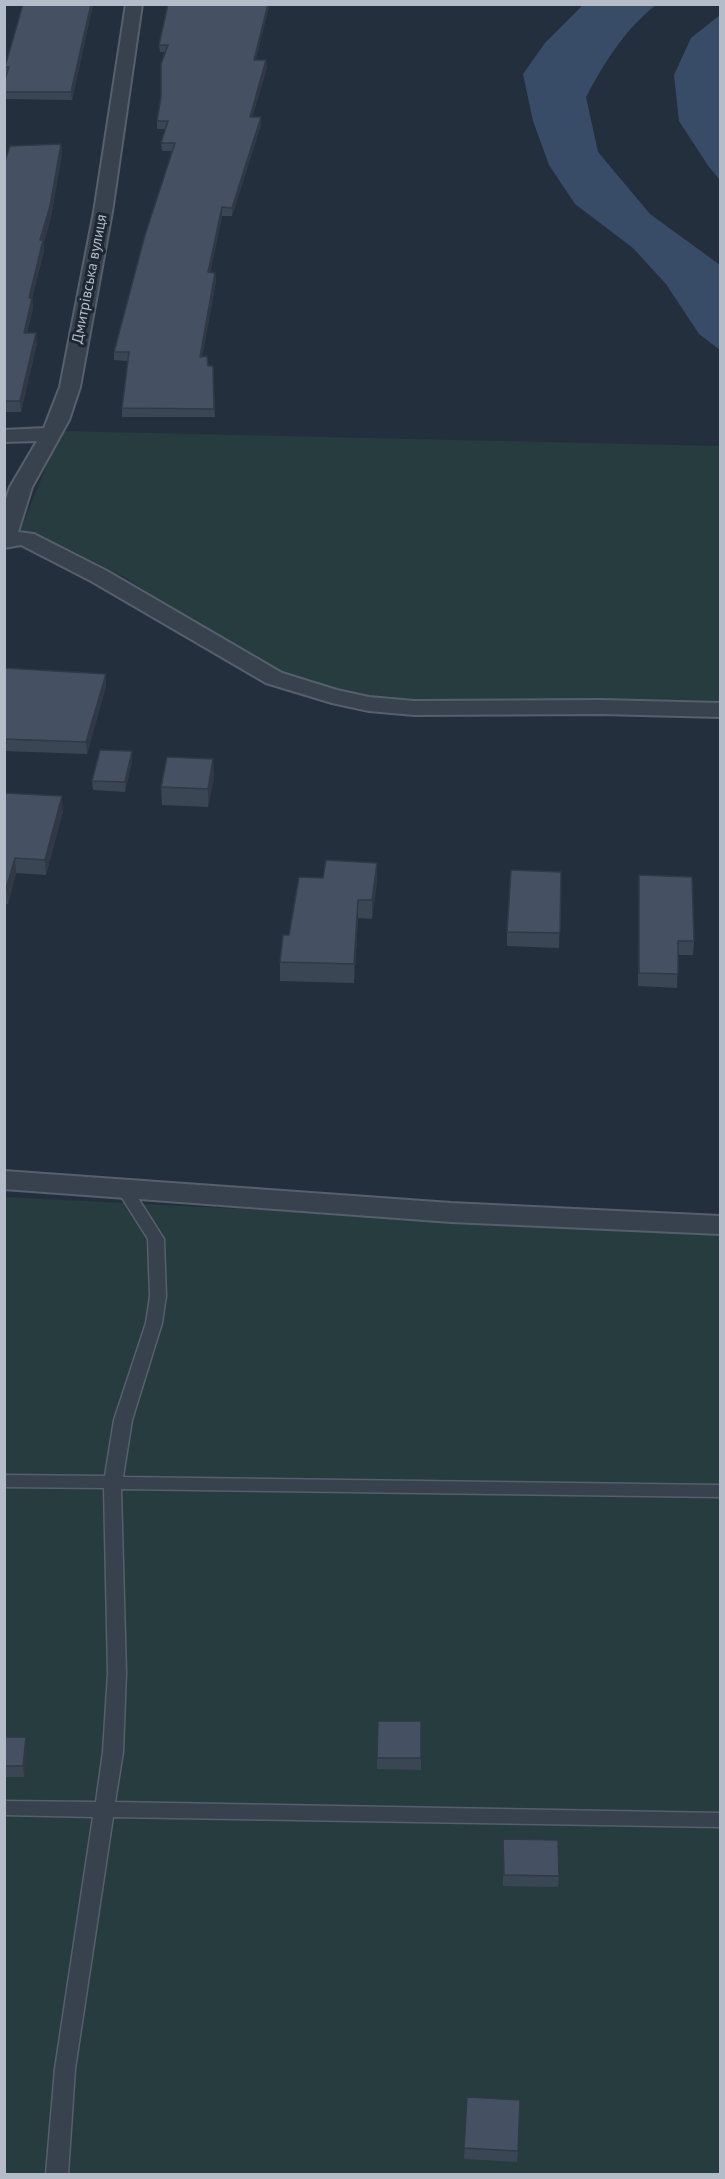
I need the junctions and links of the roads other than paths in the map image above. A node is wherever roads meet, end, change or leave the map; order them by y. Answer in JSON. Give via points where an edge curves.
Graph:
{"nodes":[{"id":1,"x":134,"y":4,"type":"edge"},
{"id":2,"x":52,"y":434,"type":"junction"},
{"id":3,"x":4,"y":436,"type":"edge"},
{"id":4,"x":5,"y":539,"type":"edge"},
{"id":5,"x":720,"y":710,"type":"edge"},
{"id":6,"x":4,"y":1180,"type":"edge"},
{"id":7,"x":125,"y":1190,"type":"junction"},
{"id":8,"x":720,"y":1225,"type":"edge"},
{"id":9,"x":4,"y":1481,"type":"edge"},
{"id":10,"x":113,"y":1482,"type":"junction"},
{"id":11,"x":720,"y":1491,"type":"edge"},
{"id":12,"x":4,"y":1808,"type":"edge"},
{"id":13,"x":105,"y":1810,"type":"junction"},
{"id":14,"x":720,"y":1820,"type":"edge"},
{"id":15,"x":57,"y":2175,"type":"edge"}],
"edges":[{"from":1,"to":2,"type":"street","name":"Дмитрівська вулиця","via":[[91,278],[69,387]]},
{"from":2,"to":3,"type":"street"},
{"from":2,"to":4,"type":"street","name":"Дмитрівська вулиця","via":[[25,476]]},
{"from":4,"to":5,"type":"street","via":[[26,539],[99,576],[274,678],[324,694],[414,708]]},
{"from":6,"to":7,"type":"street"},
{"from":7,"to":8,"type":"street","via":[[457,1214]]},
{"from":7,"to":10,"type":"lane","via":[[156,1239],[158,1296],[154,1323],[123,1420]]},
{"from":9,"to":10,"type":"lane"},
{"from":10,"to":11,"type":"lane"},
{"from":10,"to":13,"type":"lane","via":[[117,1672]]},
{"from":12,"to":13,"type":"lane"},
{"from":13,"to":14,"type":"lane"},
{"from":13,"to":15,"type":"lane","via":[[65,2069]]}]}
